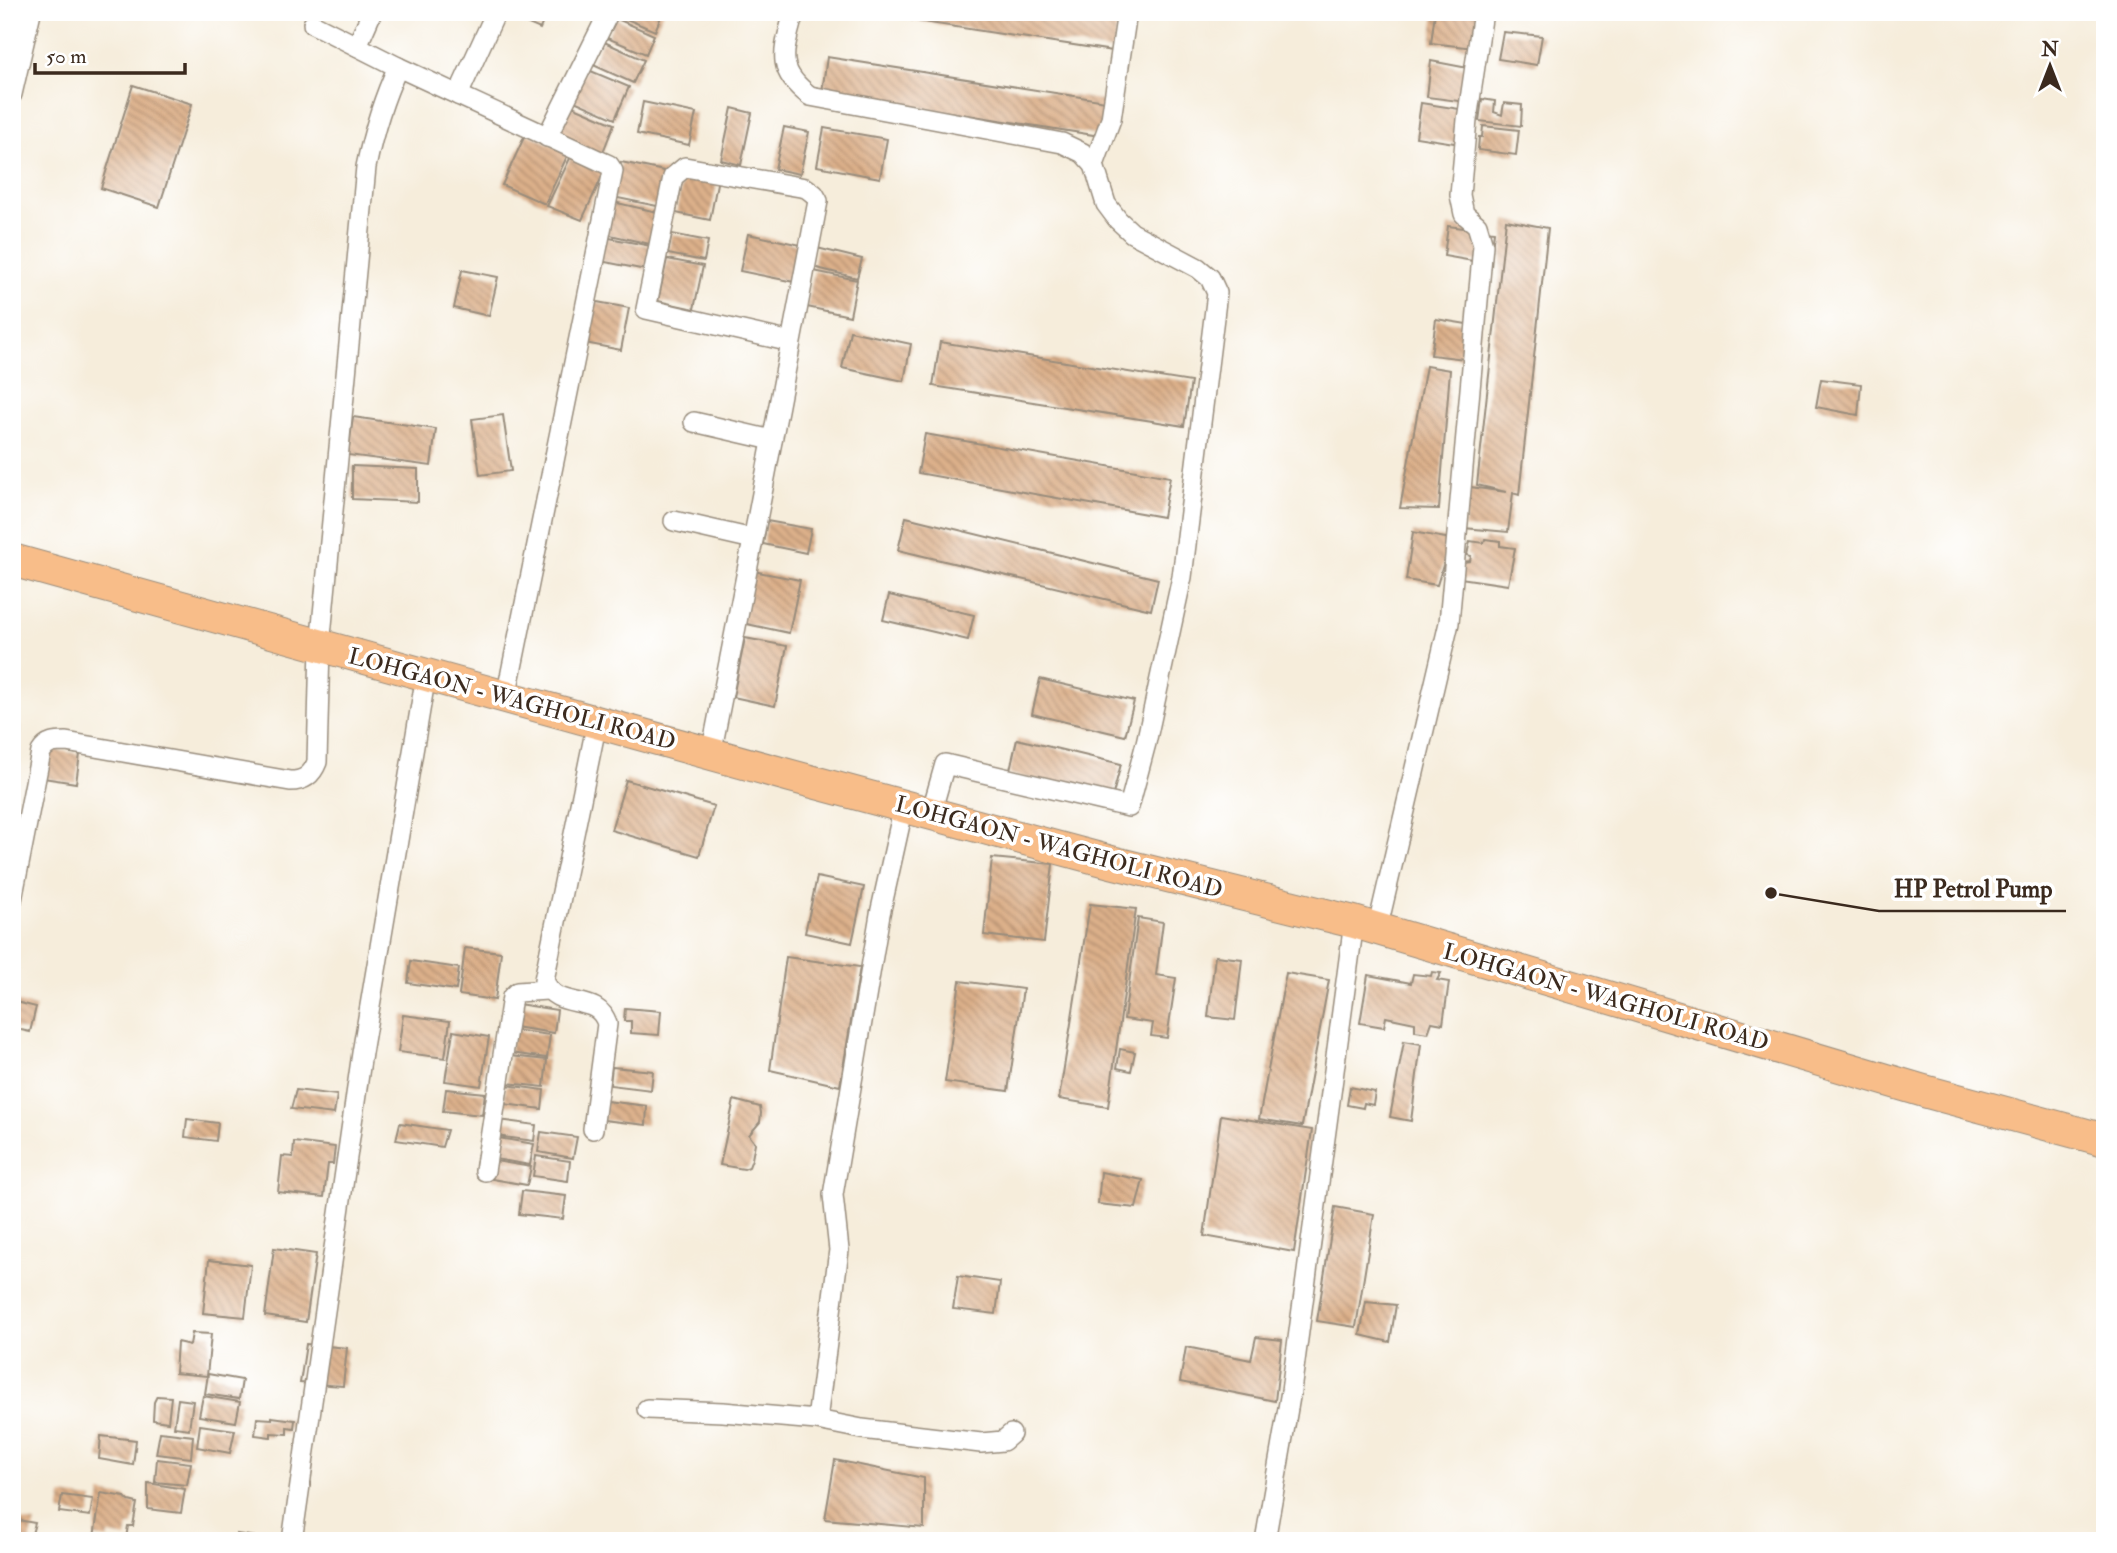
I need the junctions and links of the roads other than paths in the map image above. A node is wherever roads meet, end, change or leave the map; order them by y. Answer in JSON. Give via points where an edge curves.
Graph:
{"nodes":[{"id":1,"x":31,"y":12,"type":"edge"},
{"id":2,"x":372,"y":12,"type":"edge"},
{"id":3,"x":496,"y":12,"type":"edge"},
{"id":4,"x":609,"y":12,"type":"edge"},
{"id":5,"x":794,"y":12,"type":"edge"},
{"id":6,"x":1127,"y":12,"type":"edge"},
{"id":7,"x":1483,"y":12,"type":"edge"},
{"id":8,"x":313,"y":23,"type":"dead end"},
{"id":9,"x":357,"y":46,"type":"junction"},
{"id":10,"x":398,"y":67,"type":"junction"},
{"id":11,"x":12,"y":94,"type":"edge"},
{"id":12,"x":458,"y":96,"type":"junction"},
{"id":13,"x":547,"y":137,"type":"junction"},
{"id":14,"x":1094,"y":165,"type":"junction"},
{"id":15,"x":791,"y":342,"type":"junction"},
{"id":16,"x":694,"y":422,"type":"dead end"},
{"id":17,"x":772,"y":440,"type":"junction"},
{"id":18,"x":674,"y":521,"type":"dead end"},
{"id":19,"x":753,"y":539,"type":"junction"},
{"id":20,"x":12,"y":560,"type":"edge"},
{"id":21,"x":320,"y":646,"type":"junction"},
{"id":22,"x":426,"y":675,"type":"junction"},
{"id":23,"x":506,"y":697,"type":"junction"},
{"id":24,"x":597,"y":722,"type":"junction"},
{"id":25,"x":711,"y":754,"type":"junction"},
{"id":26,"x":918,"y":810,"type":"junction"},
{"id":27,"x":12,"y":900,"type":"edge"},
{"id":28,"x":1365,"y":926,"type":"junction"},
{"id":29,"x":547,"y":990,"type":"junction"},
{"id":30,"x":593,"y":1129,"type":"dead end"},
{"id":31,"x":2105,"y":1140,"type":"edge"},
{"id":32,"x":485,"y":1171,"type":"dead end"},
{"id":33,"x":647,"y":1409,"type":"dead end"},
{"id":34,"x":817,"y":1420,"type":"junction"},
{"id":35,"x":1011,"y":1434,"type":"dead end"},
{"id":36,"x":292,"y":1541,"type":"edge"},
{"id":37,"x":1265,"y":1541,"type":"edge"}],
"edges":[{"from":1,"to":11,"type":"street"},
{"from":2,"to":9,"type":"street"},
{"from":3,"to":12,"type":"street"},
{"from":4,"to":13,"type":"street"},
{"from":5,"to":14,"type":"street","via":[[784,50],[785,68],[794,85],[810,96],[1062,143],[1083,153]]},
{"from":6,"to":14,"type":"street","via":[[1111,119]]},
{"from":7,"to":28,"type":"street","via":[[1460,195],[1464,214],[1477,225],[1483,246],[1449,623]]},
{"from":8,"to":9,"type":"street"},
{"from":9,"to":10,"type":"street"},
{"from":10,"to":12,"type":"street"},
{"from":10,"to":21,"type":"street","via":[[366,167]]},
{"from":12,"to":13,"type":"street"},
{"from":13,"to":23,"type":"street","via":[[609,165],[613,171]]},
{"from":14,"to":26,"type":"street","via":[[1106,204],[1118,220],[1132,233],[1198,268],[1210,278],[1217,293],[1182,576],[1129,807],[945,764]]},
{"from":15,"to":15,"type":"street","via":[[646,309],[673,177],[685,167],[806,188],[814,194],[818,201]]},
{"from":15,"to":17,"type":"street"},
{"from":16,"to":17,"type":"street"},
{"from":17,"to":19,"type":"street"},
{"from":18,"to":19,"type":"street"},
{"from":19,"to":25,"type":"street"},
{"from":20,"to":21,"type":"main road","name":"LOHGAON - WAGHOLI ROAD"},
{"from":21,"to":22,"type":"main road","name":"LOHGAON - WAGHOLI ROAD"},
{"from":21,"to":27,"type":"street","via":[[317,762],[313,773],[299,781],[66,742],[44,746]]},
{"from":22,"to":23,"type":"main road","name":"LOHGAON - WAGHOLI ROAD"},
{"from":22,"to":36,"type":"street","via":[[362,1053]]},
{"from":23,"to":24,"type":"main road","name":"LOHGAON - WAGHOLI ROAD"},
{"from":24,"to":25,"type":"main road","name":"LOHGAON - WAGHOLI ROAD"},
{"from":24,"to":29,"type":"street","via":[[545,967]]},
{"from":25,"to":26,"type":"main road","name":"LOHGAON - WAGHOLI ROAD"},
{"from":26,"to":28,"type":"main road","name":"LOHGAON - WAGHOLI ROAD"},
{"from":26,"to":34,"type":"street","via":[[880,914],[833,1195],[839,1250]]},
{"from":28,"to":31,"type":"main road","name":"LOHGAON - WAGHOLI ROAD"},
{"from":28,"to":37,"type":"street"},
{"from":29,"to":30,"type":"street","via":[[596,1008],[607,1024]]},
{"from":29,"to":32,"type":"street","via":[[517,992],[512,997]]},
{"from":33,"to":34,"type":"street"},
{"from":34,"to":35,"type":"street","via":[[981,1443],[1003,1441]]}]}
